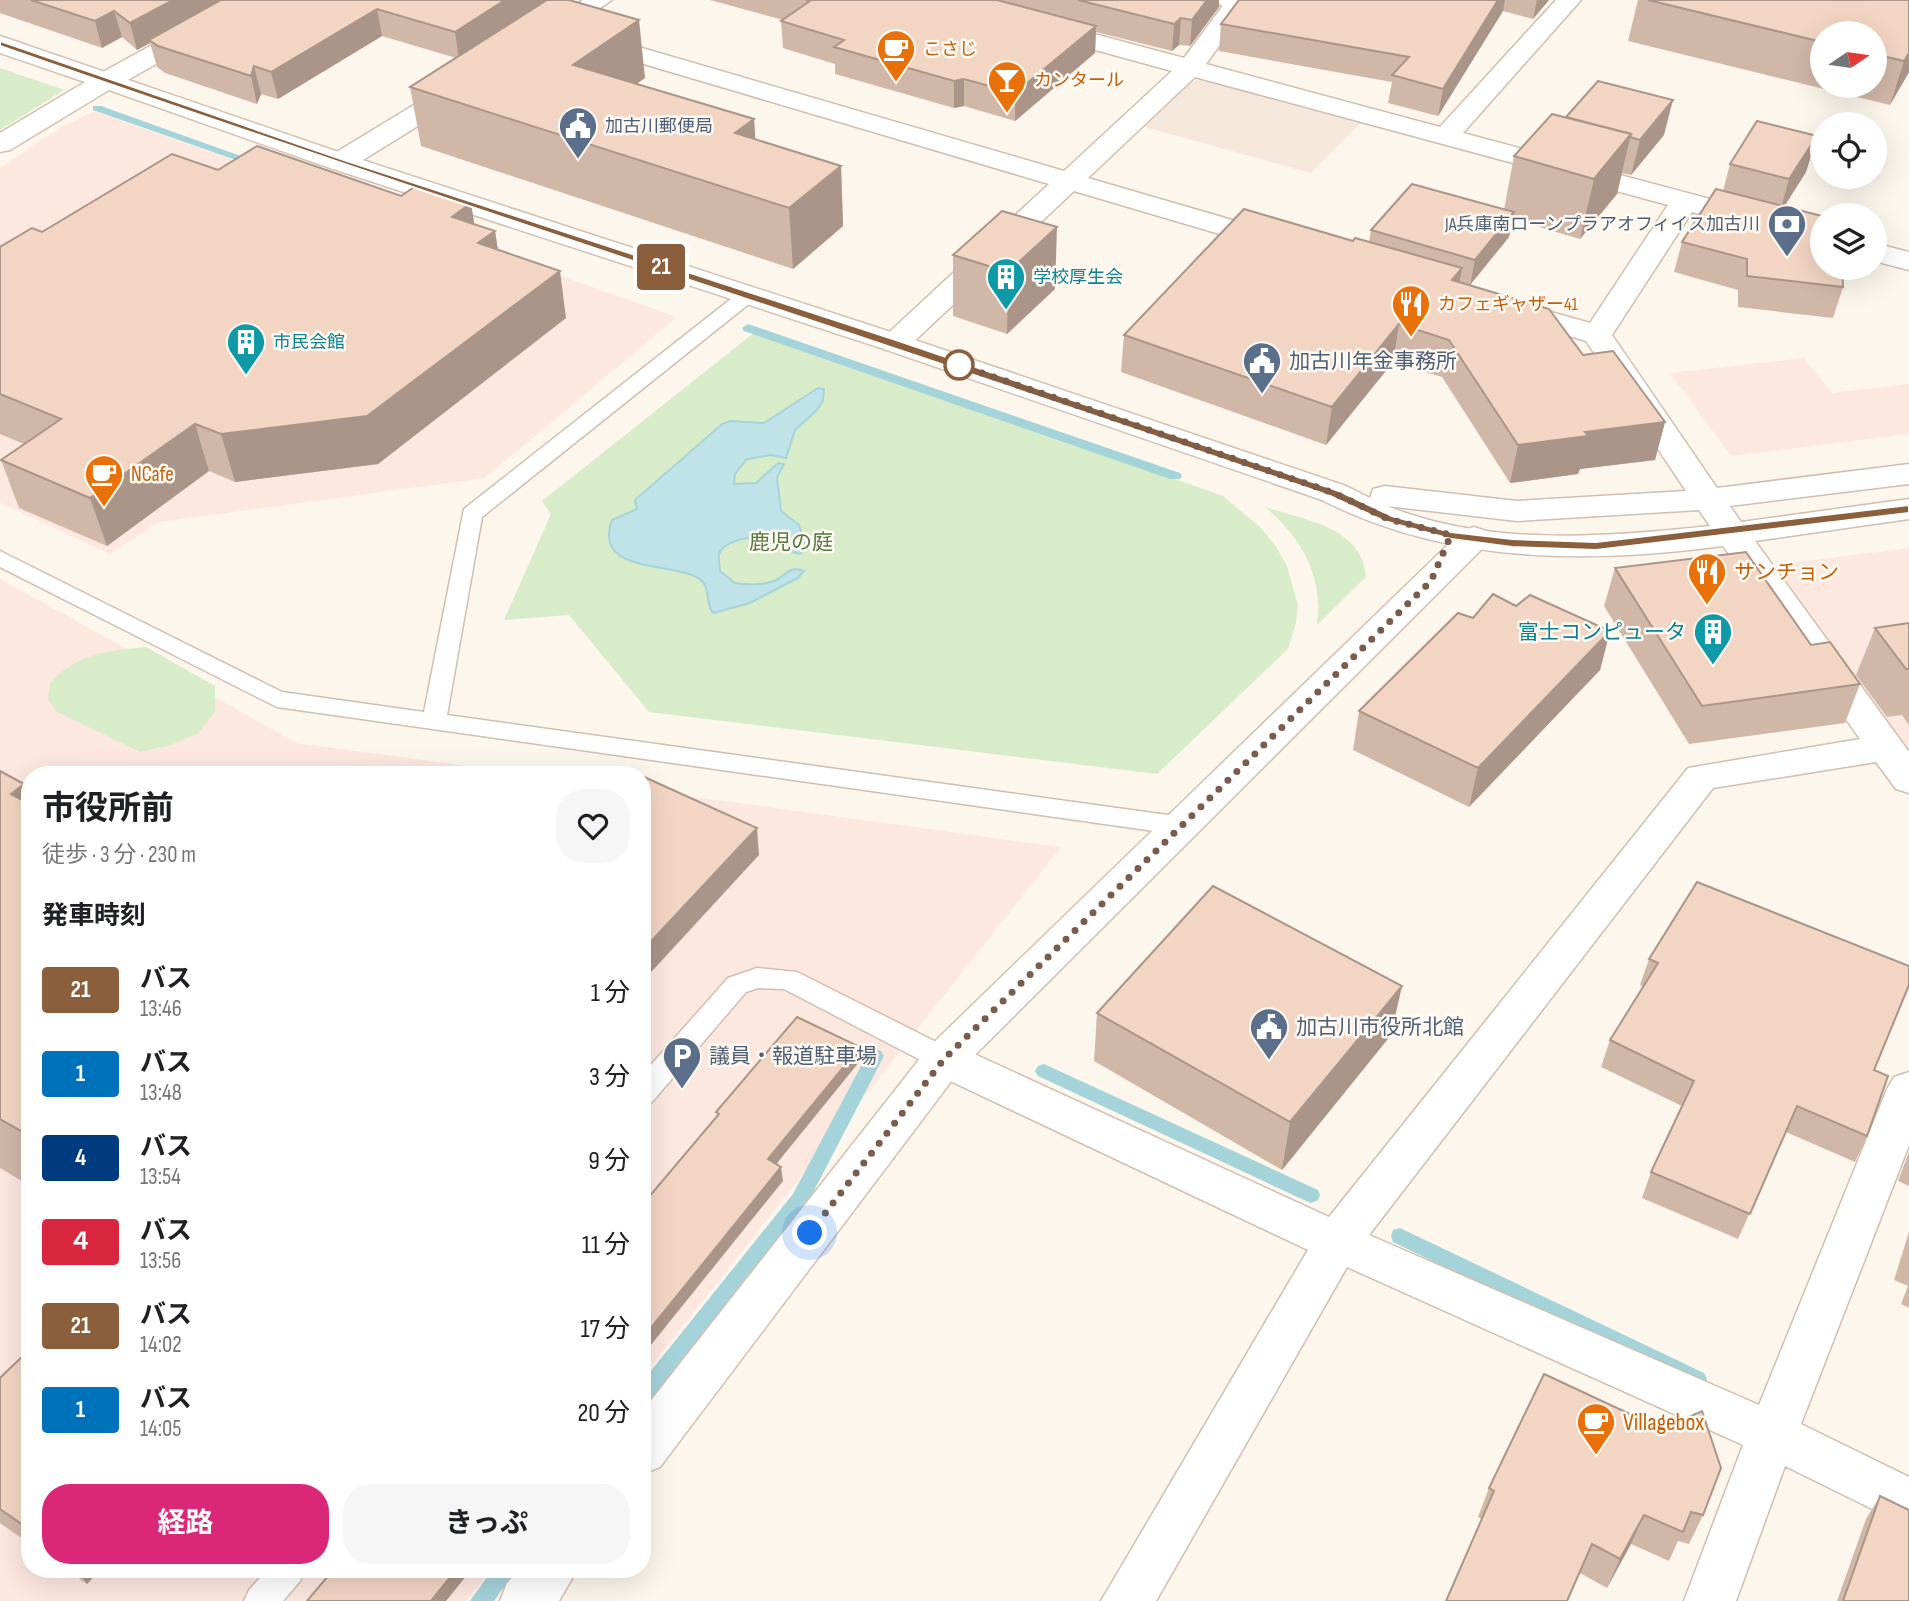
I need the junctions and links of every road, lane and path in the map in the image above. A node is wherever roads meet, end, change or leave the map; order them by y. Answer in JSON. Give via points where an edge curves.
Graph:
{"nodes":[{"id":1,"x":252,"y":0,"type":"edge"},
{"id":2,"x":600,"y":0,"type":"edge"},
{"id":3,"x":1569,"y":0,"type":"edge"},
{"id":4,"x":1231,"y":2,"type":"edge"},
{"id":5,"x":1016,"y":21,"type":"edge"},
{"id":6,"x":553,"y":29,"type":"junction"},
{"id":7,"x":0,"y":44,"type":"edge"},
{"id":8,"x":519,"y":51,"type":"edge"},
{"id":9,"x":1191,"y":67,"type":"junction"},
{"id":10,"x":484,"y":73,"type":"edge"},
{"id":11,"x":108,"y":80,"type":"junction"},
{"id":12,"x":1445,"y":137,"type":"junction"},
{"id":13,"x":0,"y":144,"type":"edge"},
{"id":14,"x":340,"y":162,"type":"junction"},
{"id":15,"x":1066,"y":181,"type":"junction"},
{"id":16,"x":1685,"y":201,"type":"junction"},
{"id":17,"x":1810,"y":234,"type":"edge"},
{"id":18,"x":1305,"y":250,"type":"edge"},
{"id":19,"x":1887,"y":255,"type":"edge"},
{"id":20,"x":1909,"y":261,"type":"edge"},
{"id":21,"x":748,"y":295,"type":"junction"},
{"id":22,"x":1478,"y":300,"type":"edge"},
{"id":23,"x":1597,"y":335,"type":"junction"},
{"id":24,"x":895,"y":343,"type":"junction"},
{"id":25,"x":1909,"y":474,"type":"edge"},
{"id":26,"x":1334,"y":493,"type":"junction"},
{"id":27,"x":1709,"y":499,"type":"junction"},
{"id":28,"x":1421,"y":502,"type":"junction"},
{"id":29,"x":1909,"y":509,"type":"edge"},
{"id":30,"x":1514,"y":511,"type":"junction"},
{"id":31,"x":1731,"y":532,"type":"junction"},
{"id":32,"x":1462,"y":537,"type":"junction"},
{"id":33,"x":0,"y":558,"type":"edge"},
{"id":34,"x":434,"y":722,"type":"junction"},
{"id":35,"x":1898,"y":764,"type":"edge"},
{"id":36,"x":1182,"y":826,"type":"junction"},
{"id":37,"x":944,"y":1059,"type":"junction"},
{"id":38,"x":651,"y":1084,"type":"edge"},
{"id":39,"x":1909,"y":1089,"type":"edge"},
{"id":40,"x":1337,"y":1242,"type":"junction"},
{"id":41,"x":1772,"y":1434,"type":"junction"},
{"id":42,"x":651,"y":1439,"type":"edge"},
{"id":43,"x":1909,"y":1503,"type":"edge"},
{"id":44,"x":281,"y":1578,"type":"edge"},
{"id":45,"x":545,"y":1578,"type":"edge"},
{"id":46,"x":261,"y":1601,"type":"edge"},
{"id":47,"x":526,"y":1601,"type":"edge"},
{"id":48,"x":1127,"y":1601,"type":"edge"},
{"id":49,"x":1710,"y":1601,"type":"edge"}],
"edges":[{"from":1,"to":11,"type":"street"},
{"from":2,"to":6,"type":"street"},
{"from":3,"to":12,"type":"street"},
{"from":4,"to":9,"type":"street"},
{"from":5,"to":9,"type":"street"},
{"from":6,"to":8,"type":"street"},
{"from":6,"to":15,"type":"street"},
{"from":7,"to":11,"type":"street"},
{"from":9,"to":12,"type":"street"},
{"from":9,"to":15,"type":"street"},
{"from":10,"to":14,"type":"street"},
{"from":11,"to":13,"type":"street"},
{"from":11,"to":14,"type":"street"},
{"from":12,"to":16,"type":"street"},
{"from":14,"to":21,"type":"street"},
{"from":15,"to":18,"type":"street"},
{"from":15,"to":24,"type":"street"},
{"from":16,"to":17,"type":"street"},
{"from":16,"to":23,"type":"street"},
{"from":19,"to":20,"type":"street"},
{"from":21,"to":24,"type":"street"},
{"from":21,"to":34,"type":"lane","via":[[472,514]]},
{"from":22,"to":23,"type":"street"},
{"from":23,"to":27,"type":"street"},
{"from":24,"to":26,"type":"street"},
{"from":25,"to":27,"type":"street"},
{"from":26,"to":28,"type":"street"},
{"from":26,"to":32,"type":"street","via":[[1388,519]]},
{"from":27,"to":30,"type":"street"},
{"from":27,"to":31,"type":"street"},
{"from":28,"to":30,"type":"street"},
{"from":28,"to":32,"type":"street"},
{"from":29,"to":31,"type":"street"},
{"from":30,"to":32,"type":"street"},
{"from":31,"to":32,"type":"street","via":[[1596,546]]},
{"from":31,"to":35,"type":"street"},
{"from":32,"to":36,"type":"street","via":[[1431,581]]},
{"from":33,"to":34,"type":"lane","via":[[277,699]]},
{"from":34,"to":36,"type":"lane"},
{"from":35,"to":40,"type":"street","via":[[1701,777]]},
{"from":36,"to":37,"type":"street"},
{"from":37,"to":38,"type":"lane","via":[[788,979],[757,978],[737,985]]},
{"from":37,"to":40,"type":"street"},
{"from":37,"to":42,"type":"street"},
{"from":39,"to":41,"type":"street"},
{"from":40,"to":41,"type":"street"},
{"from":40,"to":48,"type":"street"},
{"from":41,"to":43,"type":"street"},
{"from":41,"to":49,"type":"street"},
{"from":44,"to":46,"type":"lane"},
{"from":45,"to":47,"type":"street"}]}
